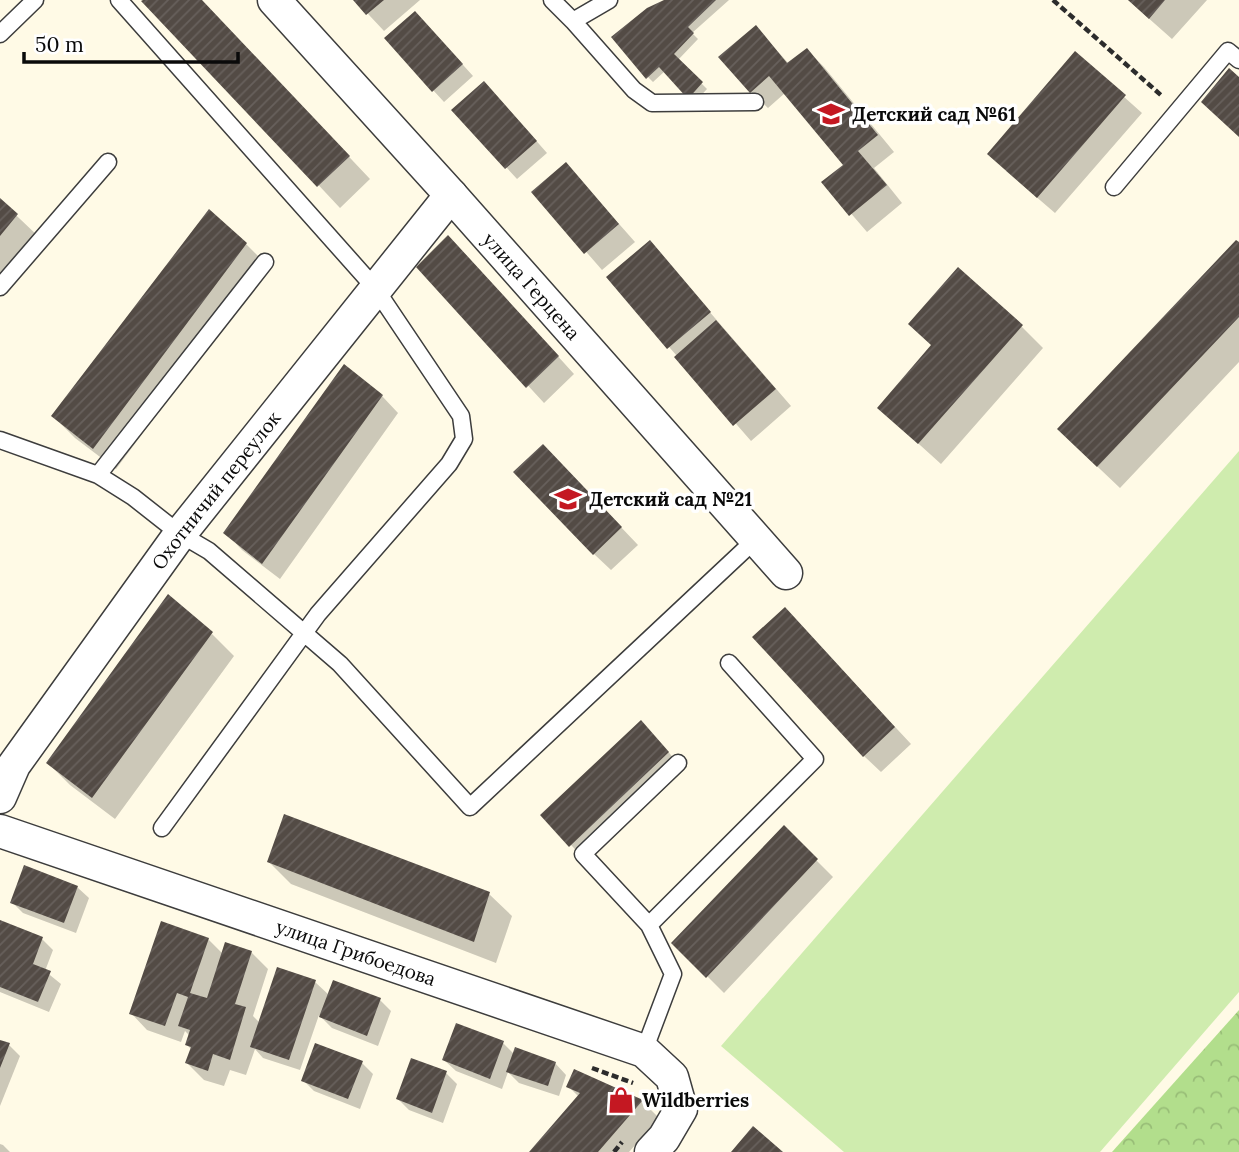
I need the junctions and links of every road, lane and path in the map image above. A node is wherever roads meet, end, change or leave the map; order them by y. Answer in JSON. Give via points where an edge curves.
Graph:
{"nodes":[{"id":1,"x":35,"y":0,"type":"edge"},
{"id":2,"x":119,"y":0,"type":"edge"},
{"id":3,"x":274,"y":0,"type":"edge"},
{"id":4,"x":552,"y":0,"type":"edge"},
{"id":5,"x":609,"y":0,"type":"edge"},
{"id":6,"x":1054,"y":0,"type":"edge"},
{"id":7,"x":573,"y":21,"type":"junction"},
{"id":8,"x":0,"y":34,"type":"edge"},
{"id":9,"x":1239,"y":37,"type":"edge"},
{"id":10,"x":1234,"y":55,"type":"edge"},
{"id":11,"x":755,"y":102,"type":"dead end"},
{"id":12,"x":1178,"y":111,"type":"junction"},
{"id":13,"x":108,"y":162,"type":"dead end"},
{"id":14,"x":1114,"y":187,"type":"dead end"},
{"id":15,"x":451,"y":195,"type":"junction"},
{"id":16,"x":265,"y":262,"type":"dead end"},
{"id":17,"x":0,"y":287,"type":"edge"},
{"id":18,"x":375,"y":288,"type":"junction"},
{"id":19,"x":0,"y":440,"type":"edge"},
{"id":20,"x":98,"y":475,"type":"junction"},
{"id":21,"x":180,"y":534,"type":"junction"},
{"id":22,"x":755,"y":539,"type":"junction"},
{"id":23,"x":786,"y":573,"type":"dead end"},
{"id":24,"x":304,"y":632,"type":"junction"},
{"id":25,"x":729,"y":663,"type":"dead end"},
{"id":26,"x":678,"y":763,"type":"dead end"},
{"id":27,"x":0,"y":797,"type":"edge"},
{"id":28,"x":162,"y":828,"type":"dead end"},
{"id":29,"x":0,"y":831,"type":"edge"},
{"id":30,"x":649,"y":925,"type":"junction"},
{"id":31,"x":643,"y":1051,"type":"junction"},
{"id":32,"x":651,"y":1152,"type":"edge"}],
"edges":[{"from":1,"to":8,"type":"lane"},
{"from":2,"to":18,"type":"lane"},
{"from":3,"to":15,"type":"street","name":"улица Герцена"},
{"from":4,"to":7,"type":"lane"},
{"from":5,"to":7,"type":"lane"},
{"from":6,"to":12,"type":"path"},
{"from":7,"to":11,"type":"lane","via":[[634,90],[652,103]]},
{"from":9,"to":10,"type":"lane"},
{"from":10,"to":12,"type":"lane"},
{"from":12,"to":14,"type":"lane"},
{"from":13,"to":17,"type":"lane"},
{"from":15,"to":18,"type":"street","name":"Охотничий переулок"},
{"from":15,"to":22,"type":"street","name":"улица Герцена"},
{"from":16,"to":20,"type":"lane"},
{"from":18,"to":21,"type":"street","name":"Охотничий переулок"},
{"from":18,"to":24,"type":"lane","via":[[461,416],[464,439],[449,464]]},
{"from":19,"to":20,"type":"lane"},
{"from":20,"to":21,"type":"lane"},
{"from":21,"to":24,"type":"lane","via":[[209,551]]},
{"from":21,"to":27,"type":"street","name":"Охотничий переулок","via":[[14,765]]},
{"from":22,"to":23,"type":"street","name":"улица Герцена"},
{"from":22,"to":24,"type":"lane","via":[[470,807],[340,664]]},
{"from":24,"to":28,"type":"lane"},
{"from":25,"to":30,"type":"lane","via":[[816,759]]},
{"from":26,"to":30,"type":"lane","via":[[583,854]]},
{"from":29,"to":31,"type":"street","name":"улица Грибоедова"},
{"from":30,"to":31,"type":"lane","via":[[673,974]]},
{"from":31,"to":32,"type":"street","name":"улица Грибоедова","via":[[672,1077],[681,1109]]}]}
